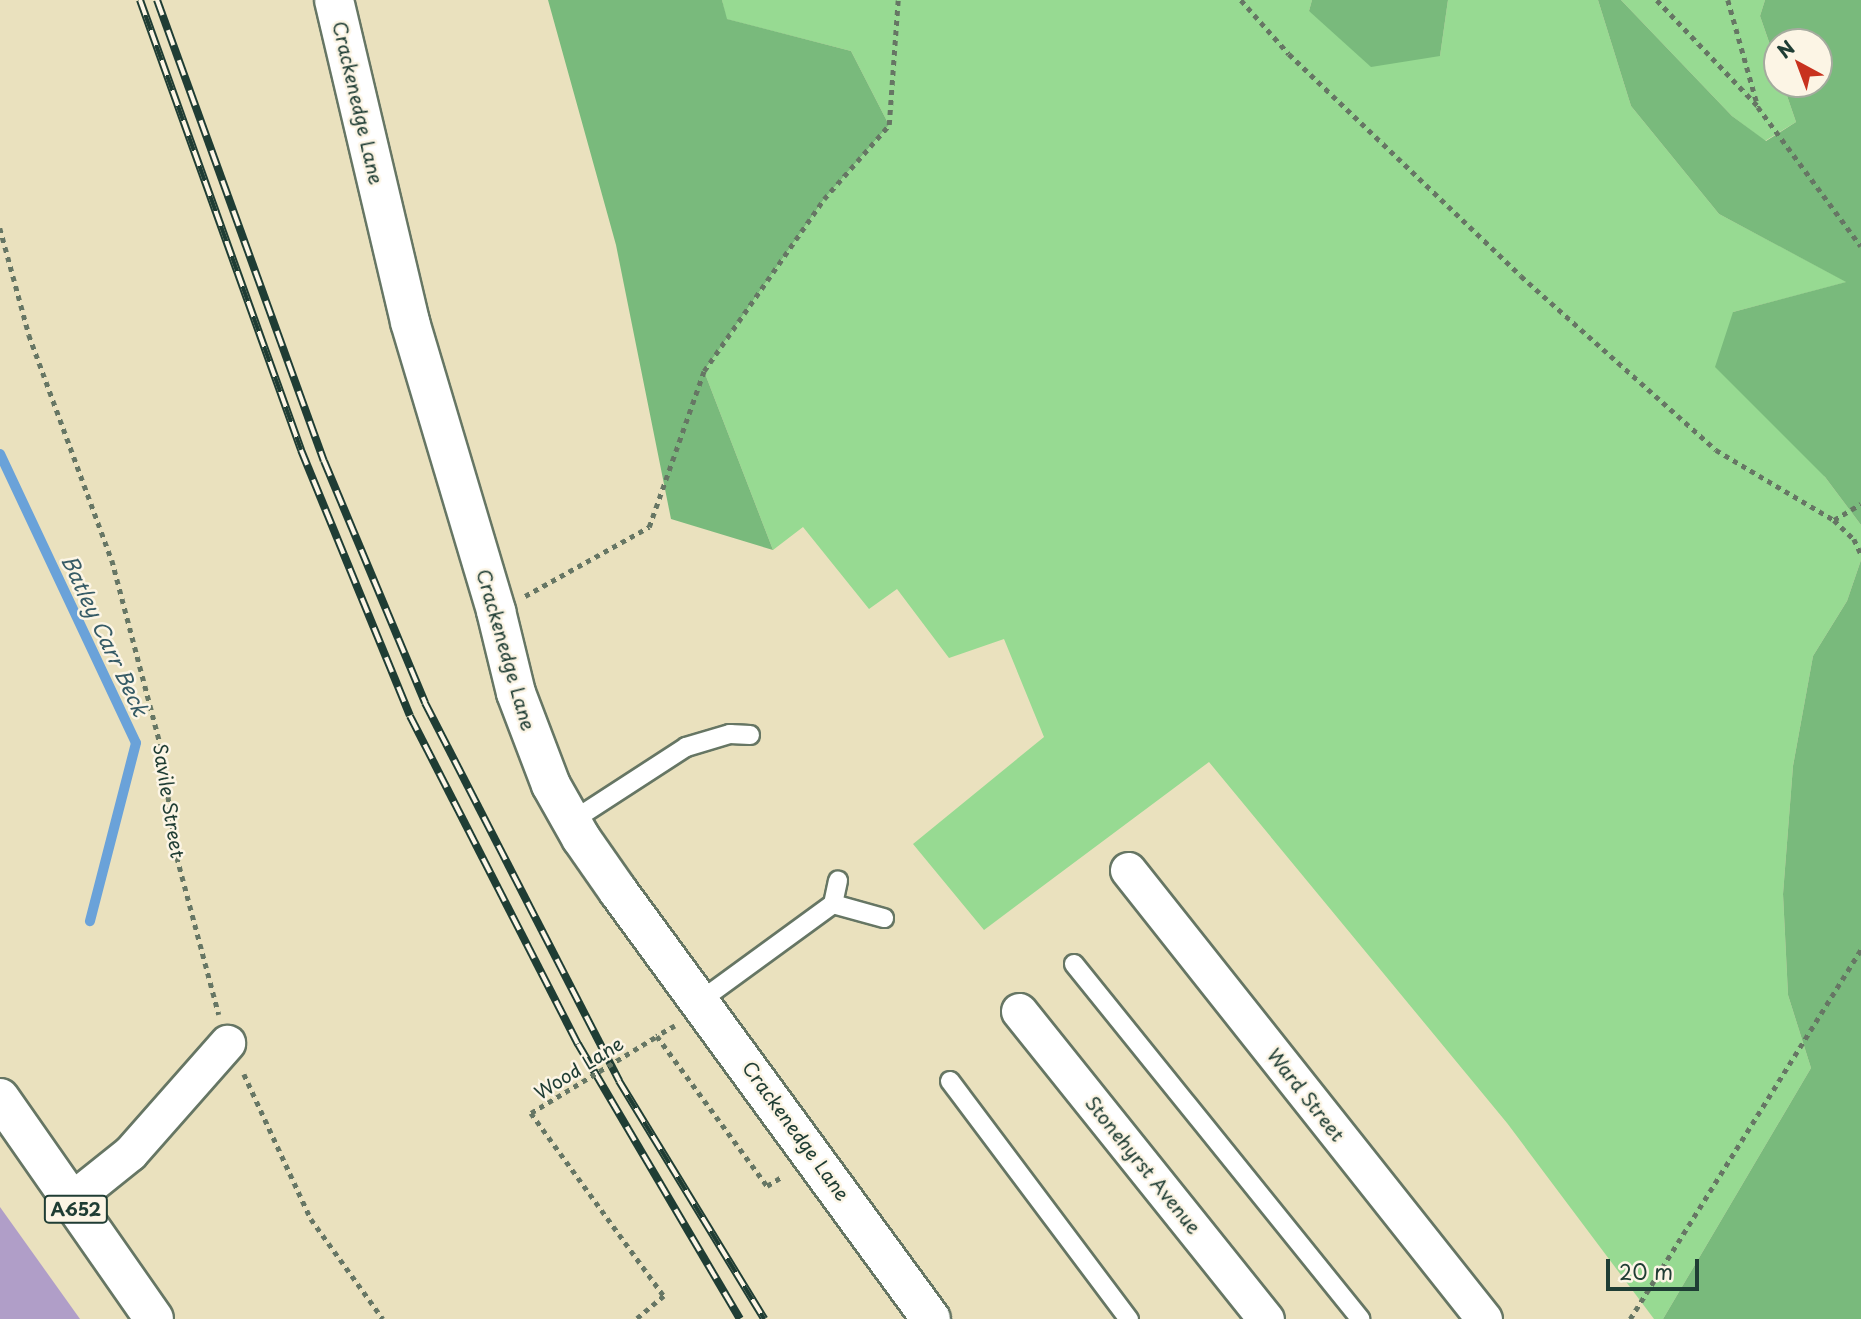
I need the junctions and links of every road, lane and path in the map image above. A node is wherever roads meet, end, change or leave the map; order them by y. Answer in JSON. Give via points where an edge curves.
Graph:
{"nodes":[{"id":1,"x":334,"y":0,"type":"edge"},
{"id":2,"x":898,"y":0,"type":"edge"},
{"id":3,"x":1241,"y":0,"type":"edge"},
{"id":4,"x":1657,"y":0,"type":"edge"},
{"id":5,"x":1728,"y":0,"type":"edge"},
{"id":6,"x":1758,"y":107,"type":"junction"},
{"id":7,"x":0,"y":228,"type":"edge"},
{"id":8,"x":1861,"y":246,"type":"edge"},
{"id":9,"x":1861,"y":504,"type":"edge"},
{"id":10,"x":1834,"y":520,"type":"junction"},
{"id":11,"x":1861,"y":554,"type":"edge"},
{"id":12,"x":496,"y":611,"type":"junction"},
{"id":13,"x":750,"y":735,"type":"dead end"},
{"id":14,"x":572,"y":821,"type":"junction"},
{"id":15,"x":1128,"y":870,"type":"dead end"},
{"id":16,"x":838,"y":881,"type":"dead end"},
{"id":17,"x":833,"y":904,"type":"junction"},
{"id":18,"x":884,"y":918,"type":"dead end"},
{"id":19,"x":1861,"y":949,"type":"edge"},
{"id":20,"x":1074,"y":964,"type":"dead end"},
{"id":21,"x":700,"y":1001,"type":"junction"},
{"id":22,"x":1020,"y":1012,"type":"dead end"},
{"id":23,"x":227,"y":1043,"type":"junction"},
{"id":24,"x":950,"y":1081,"type":"dead end"},
{"id":25,"x":4,"y":1113,"type":"edge"},
{"id":26,"x":813,"y":1156,"type":"junction"},
{"id":27,"x":70,"y":1201,"type":"junction"},
{"id":28,"x":154,"y":1319,"type":"edge"},
{"id":29,"x":383,"y":1319,"type":"edge"},
{"id":30,"x":637,"y":1319,"type":"edge"},
{"id":31,"x":932,"y":1319,"type":"edge"},
{"id":32,"x":1129,"y":1319,"type":"edge"},
{"id":33,"x":1266,"y":1319,"type":"edge"},
{"id":34,"x":1360,"y":1319,"type":"edge"},
{"id":35,"x":1484,"y":1319,"type":"edge"},
{"id":36,"x":1630,"y":1319,"type":"edge"}],
"edges":[{"from":1,"to":12,"type":"street","name":"Crackenedge Lane","via":[[410,322]]},
{"from":2,"to":12,"type":"path","via":[[889,125],[824,199],[704,371],[649,527]]},
{"from":3,"to":10,"type":"path","via":[[1289,54],[1521,276],[1716,450]]},
{"from":4,"to":6,"type":"path"},
{"from":5,"to":6,"type":"path"},
{"from":6,"to":8,"type":"path"},
{"from":7,"to":23,"type":"path","name":"Savile Street","via":[[29,335],[112,560],[161,747],[177,857]]},
{"from":9,"to":10,"type":"path"},
{"from":10,"to":11,"type":"path","via":[[1854,539]]},
{"from":12,"to":14,"type":"street","name":"Crackenedge Lane","via":[[531,739]]},
{"from":13,"to":14,"type":"lane","via":[[730,734],[686,747]]},
{"from":14,"to":21,"type":"street","name":"Crackenedge Lane"},
{"from":15,"to":35,"type":"street","name":"Ward Street"},
{"from":16,"to":17,"type":"lane"},
{"from":17,"to":18,"type":"lane"},
{"from":17,"to":21,"type":"lane"},
{"from":19,"to":36,"type":"path"},
{"from":20,"to":34,"type":"lane"},
{"from":21,"to":26,"type":"street","name":"Crackenedge Lane"},
{"from":22,"to":33,"type":"street","name":"Stonehyrst Avenue"},
{"from":23,"to":27,"type":"street","via":[[130,1153]]},
{"from":23,"to":29,"type":"path","name":"Savile Street","via":[[311,1219]]},
{"from":24,"to":32,"type":"lane"},
{"from":25,"to":27,"type":"street","number":"A652"},
{"from":26,"to":30,"type":"path","name":"Wood Lane","bridge":true,"via":[[767,1186],[657,1036],[531,1113],[664,1296]]},
{"from":26,"to":31,"type":"street","name":"Crackenedge Lane"},
{"from":27,"to":28,"type":"street","number":"A652"}]}
